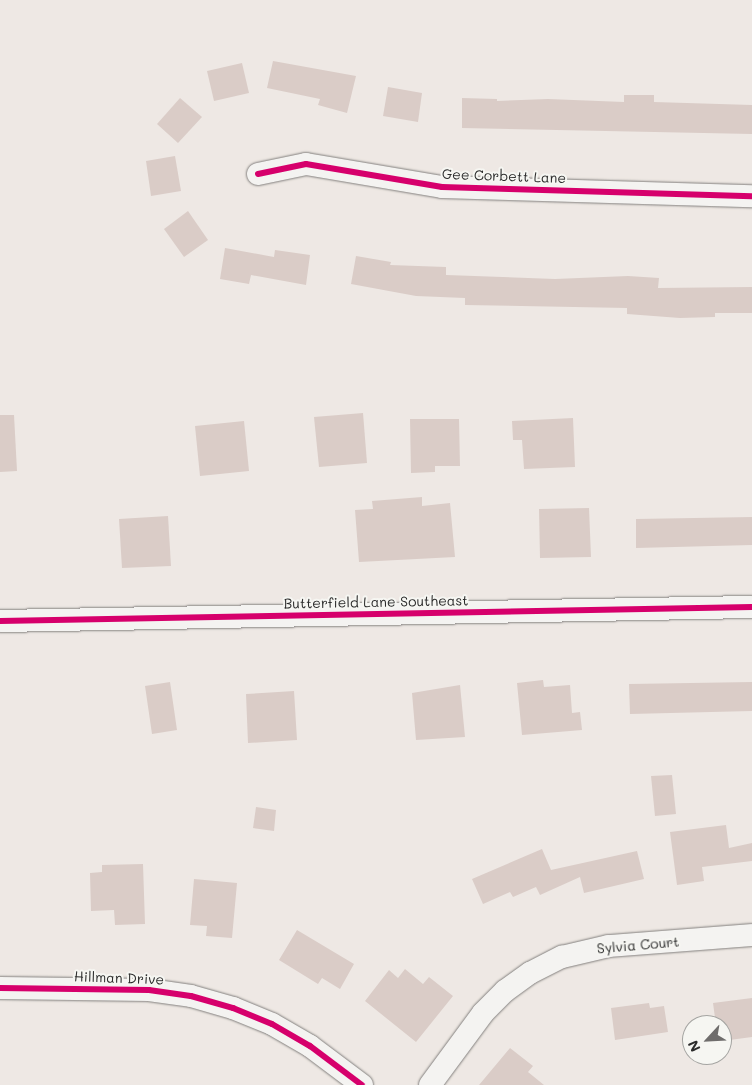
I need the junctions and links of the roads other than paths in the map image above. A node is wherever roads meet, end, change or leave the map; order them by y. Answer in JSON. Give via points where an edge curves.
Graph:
{"nodes":[{"id":1,"x":258,"y":174,"type":"dead end"},
{"id":2,"x":752,"y":196,"type":"edge"},
{"id":3,"x":752,"y":608,"type":"edge"},
{"id":4,"x":0,"y":621,"type":"edge"},
{"id":5,"x":752,"y":935,"type":"edge"},
{"id":6,"x":0,"y":988,"type":"edge"},
{"id":7,"x":362,"y":1085,"type":"edge"},
{"id":8,"x":430,"y":1085,"type":"edge"}],
"edges":[{"from":1,"to":2,"type":"street","name":"Gee Corbett Lane","via":[[306,164],[442,188]]},
{"from":3,"to":4,"type":"street","name":"Butterfield Lane Southeast"},
{"from":5,"to":8,"type":"street","name":"Sylvia Court","via":[[609,946],[562,957],[530,972],[505,991],[483,1013]]},
{"from":6,"to":7,"type":"street","name":"Hillman Drive","via":[[149,990],[191,996],[272,1024],[310,1046]]}]}
